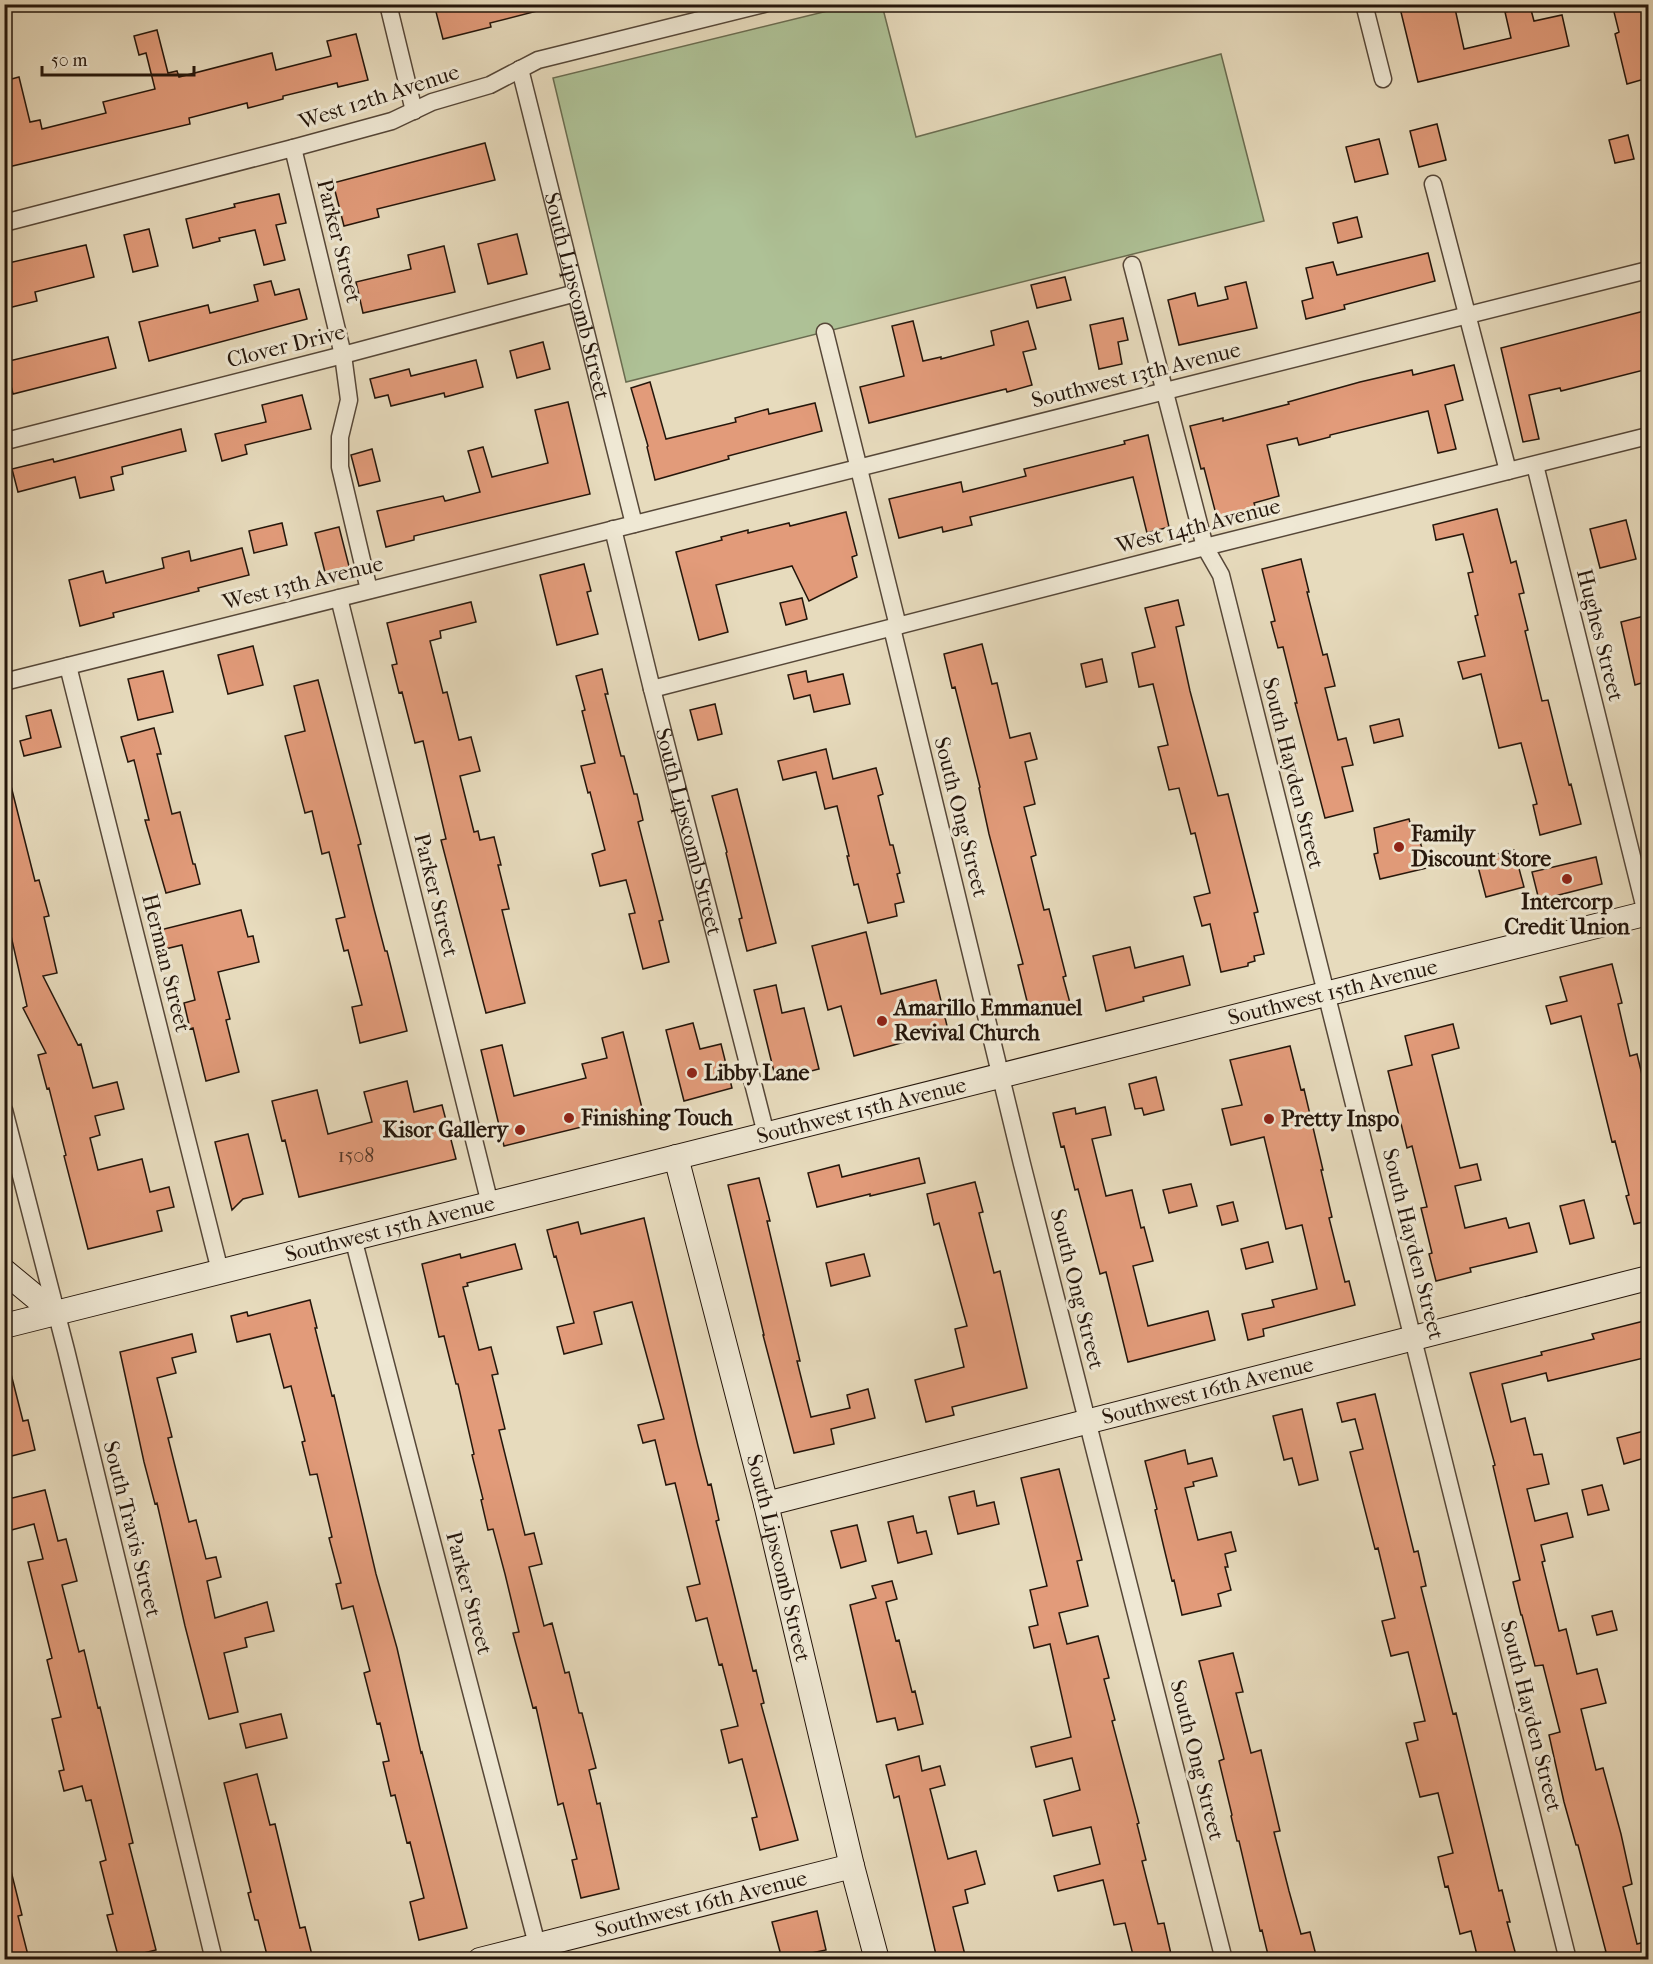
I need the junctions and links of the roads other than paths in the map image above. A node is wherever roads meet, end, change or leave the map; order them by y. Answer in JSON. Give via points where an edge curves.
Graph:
{"nodes":[{"id":1,"x":388,"y":4,"type":"edge"},
{"id":2,"x":764,"y":4,"type":"edge"},
{"id":3,"x":1364,"y":4,"type":"edge"},
{"id":4,"x":520,"y":69,"type":"junction"},
{"id":5,"x":1383,"y":79,"type":"dead end"},
{"id":6,"x":414,"y":111,"type":"junction"},
{"id":7,"x":293,"y":148,"type":"junction"},
{"id":8,"x":1433,"y":184,"type":"dead end"},
{"id":9,"x":4,"y":223,"type":"edge"},
{"id":10,"x":1132,"y":265,"type":"dead end"},
{"id":11,"x":1648,"y":270,"type":"edge"},
{"id":12,"x":576,"y":293,"type":"junction"},
{"id":13,"x":1468,"y":316,"type":"junction"},
{"id":14,"x":825,"y":332,"type":"dead end"},
{"id":15,"x":343,"y":355,"type":"junction"},
{"id":16,"x":1164,"y":391,"type":"junction"},
{"id":17,"x":1648,"y":436,"type":"edge"},
{"id":18,"x":5,"y":438,"type":"edge"},
{"id":19,"x":1535,"y":465,"type":"junction"},
{"id":20,"x":859,"y":467,"type":"junction"},
{"id":21,"x":1508,"y":471,"type":"junction"},
{"id":22,"x":634,"y":524,"type":"junction"},
{"id":23,"x":613,"y":529,"type":"junction"},
{"id":24,"x":1205,"y":547,"type":"junction"},
{"id":25,"x":369,"y":590,"type":"junction"},
{"id":26,"x":339,"y":598,"type":"junction"},
{"id":27,"x":895,"y":627,"type":"junction"},
{"id":28,"x":68,"y":666,"type":"junction"},
{"id":29,"x":4,"y":682,"type":"edge"},
{"id":30,"x":652,"y":689,"type":"junction"},
{"id":31,"x":1648,"y":916,"type":"edge"},
{"id":32,"x":1325,"y":994,"type":"junction"},
{"id":33,"x":1000,"y":1076,"type":"junction"},
{"id":34,"x":4,"y":1110,"type":"edge"},
{"id":35,"x":766,"y":1134,"type":"junction"},
{"id":36,"x":676,"y":1157,"type":"junction"},
{"id":37,"x":490,"y":1204,"type":"junction"},
{"id":38,"x":353,"y":1238,"type":"junction"},
{"id":39,"x":4,"y":1271,"type":"edge"},
{"id":40,"x":220,"y":1272,"type":"junction"},
{"id":41,"x":1648,"y":1278,"type":"edge"},
{"id":42,"x":4,"y":1294,"type":"edge"},
{"id":43,"x":56,"y":1314,"type":"junction"},
{"id":44,"x":4,"y":1326,"type":"edge"},
{"id":45,"x":1414,"y":1338,"type":"junction"},
{"id":46,"x":1087,"y":1422,"type":"junction"},
{"id":47,"x":766,"y":1504,"type":"junction"},
{"id":48,"x":852,"y":1866,"type":"junction"},
{"id":49,"x":539,"y":1952,"type":"edge"},
{"id":50,"x":214,"y":1959,"type":"edge"},
{"id":51,"x":480,"y":1959,"type":"edge"},
{"id":52,"x":877,"y":1959,"type":"edge"},
{"id":53,"x":1224,"y":1959,"type":"edge"},
{"id":54,"x":1568,"y":1959,"type":"edge"}],
"edges":[{"from":1,"to":6,"type":"street"},
{"from":2,"to":4,"type":"street","name":"West 12th Avenue","via":[[538,60]]},
{"from":3,"to":5,"type":"street"},
{"from":4,"to":6,"type":"street","name":"West 12th Avenue","via":[[490,85]]},
{"from":4,"to":12,"type":"street","name":"South Lipscomb Street"},
{"from":6,"to":7,"type":"street","name":"West 12th Avenue","via":[[392,121]]},
{"from":7,"to":9,"type":"street","name":"West 12th Avenue"},
{"from":7,"to":15,"type":"street","name":"Parker Street"},
{"from":8,"to":13,"type":"street"},
{"from":10,"to":16,"type":"street","name":"South Hayden Street"},
{"from":11,"to":13,"type":"street","name":"Southwest 13th Avenue"},
{"from":12,"to":15,"type":"street","name":"Clover Drive"},
{"from":12,"to":22,"type":"street","name":"South Lipscomb Street"},
{"from":13,"to":16,"type":"street","name":"Southwest 13th Avenue"},
{"from":13,"to":21,"type":"street"},
{"from":14,"to":20,"type":"street","name":"South Ong Street"},
{"from":15,"to":18,"type":"street","name":"Clover Drive"},
{"from":15,"to":25,"type":"street","name":"Parker Street","via":[[349,400],[340,437],[340,467]]},
{"from":16,"to":20,"type":"street","name":"Southwest 13th Avenue"},
{"from":16,"to":24,"type":"street","name":"South Hayden Street"},
{"from":17,"to":19,"type":"street"},
{"from":19,"to":21,"type":"street","name":"West 14th Avenue"},
{"from":19,"to":31,"type":"street","name":"Hughes Street"},
{"from":20,"to":22,"type":"street","name":"Southwest 13th Avenue"},
{"from":20,"to":27,"type":"street","name":"South Ong Street"},
{"from":21,"to":24,"type":"street","name":"West 14th Avenue"},
{"from":22,"to":23,"type":"street","name":"West 13th Avenue"},
{"from":23,"to":25,"type":"street","name":"West 13th Avenue"},
{"from":23,"to":30,"type":"street","name":"South Lipscomb Street"},
{"from":24,"to":27,"type":"street","name":"West 14th Avenue"},
{"from":24,"to":32,"type":"street","name":"South Hayden Street","via":[[1221,575]]},
{"from":25,"to":26,"type":"street","name":"West 13th Avenue"},
{"from":26,"to":28,"type":"street","name":"West 13th Avenue"},
{"from":26,"to":37,"type":"street","name":"Parker Street"},
{"from":27,"to":30,"type":"street","name":"West 14th Avenue"},
{"from":27,"to":33,"type":"street","name":"South Ong Street"},
{"from":28,"to":29,"type":"street","name":"West 13th Avenue"},
{"from":28,"to":40,"type":"street","name":"Herman Street"},
{"from":30,"to":35,"type":"street","name":"South Lipscomb Street"},
{"from":31,"to":32,"type":"street","name":"Southwest 15th Avenue"},
{"from":32,"to":33,"type":"street","name":"Southwest 15th Avenue"},
{"from":32,"to":45,"type":"street","name":"South Hayden Street"},
{"from":33,"to":35,"type":"street","name":"Southwest 15th Avenue"},
{"from":33,"to":46,"type":"street","name":"South Ong Street"},
{"from":34,"to":43,"type":"street","name":"South Travis Street"},
{"from":35,"to":36,"type":"street","name":"Southwest 15th Avenue"},
{"from":36,"to":37,"type":"street","name":"Southwest 15th Avenue"},
{"from":36,"to":47,"type":"street","name":"South Lipscomb Street"},
{"from":37,"to":38,"type":"street","name":"Southwest 15th Avenue"},
{"from":38,"to":40,"type":"street","name":"Southwest 15th Avenue"},
{"from":38,"to":49,"type":"street","name":"Parker Street"},
{"from":39,"to":43,"type":"street"},
{"from":40,"to":43,"type":"street","name":"Southwest 15th Avenue"},
{"from":41,"to":45,"type":"street","name":"Southwest 16th Avenue"},
{"from":42,"to":43,"type":"street"},
{"from":43,"to":44,"type":"street","name":"Southwest 15th Avenue"},
{"from":43,"to":50,"type":"street","name":"South Travis Street"},
{"from":45,"to":46,"type":"street","name":"Southwest 16th Avenue"},
{"from":45,"to":54,"type":"street","name":"South Hayden Street"},
{"from":46,"to":47,"type":"street","name":"Southwest 16th Avenue"},
{"from":46,"to":53,"type":"street","name":"South Ong Street"},
{"from":47,"to":48,"type":"street","name":"South Lipscomb Street"},
{"from":48,"to":49,"type":"street","name":"Southwest 16th Avenue"},
{"from":48,"to":52,"type":"street","name":"South Lipscomb Street"},
{"from":49,"to":51,"type":"street","name":"Southwest 16th Avenue"}]}
